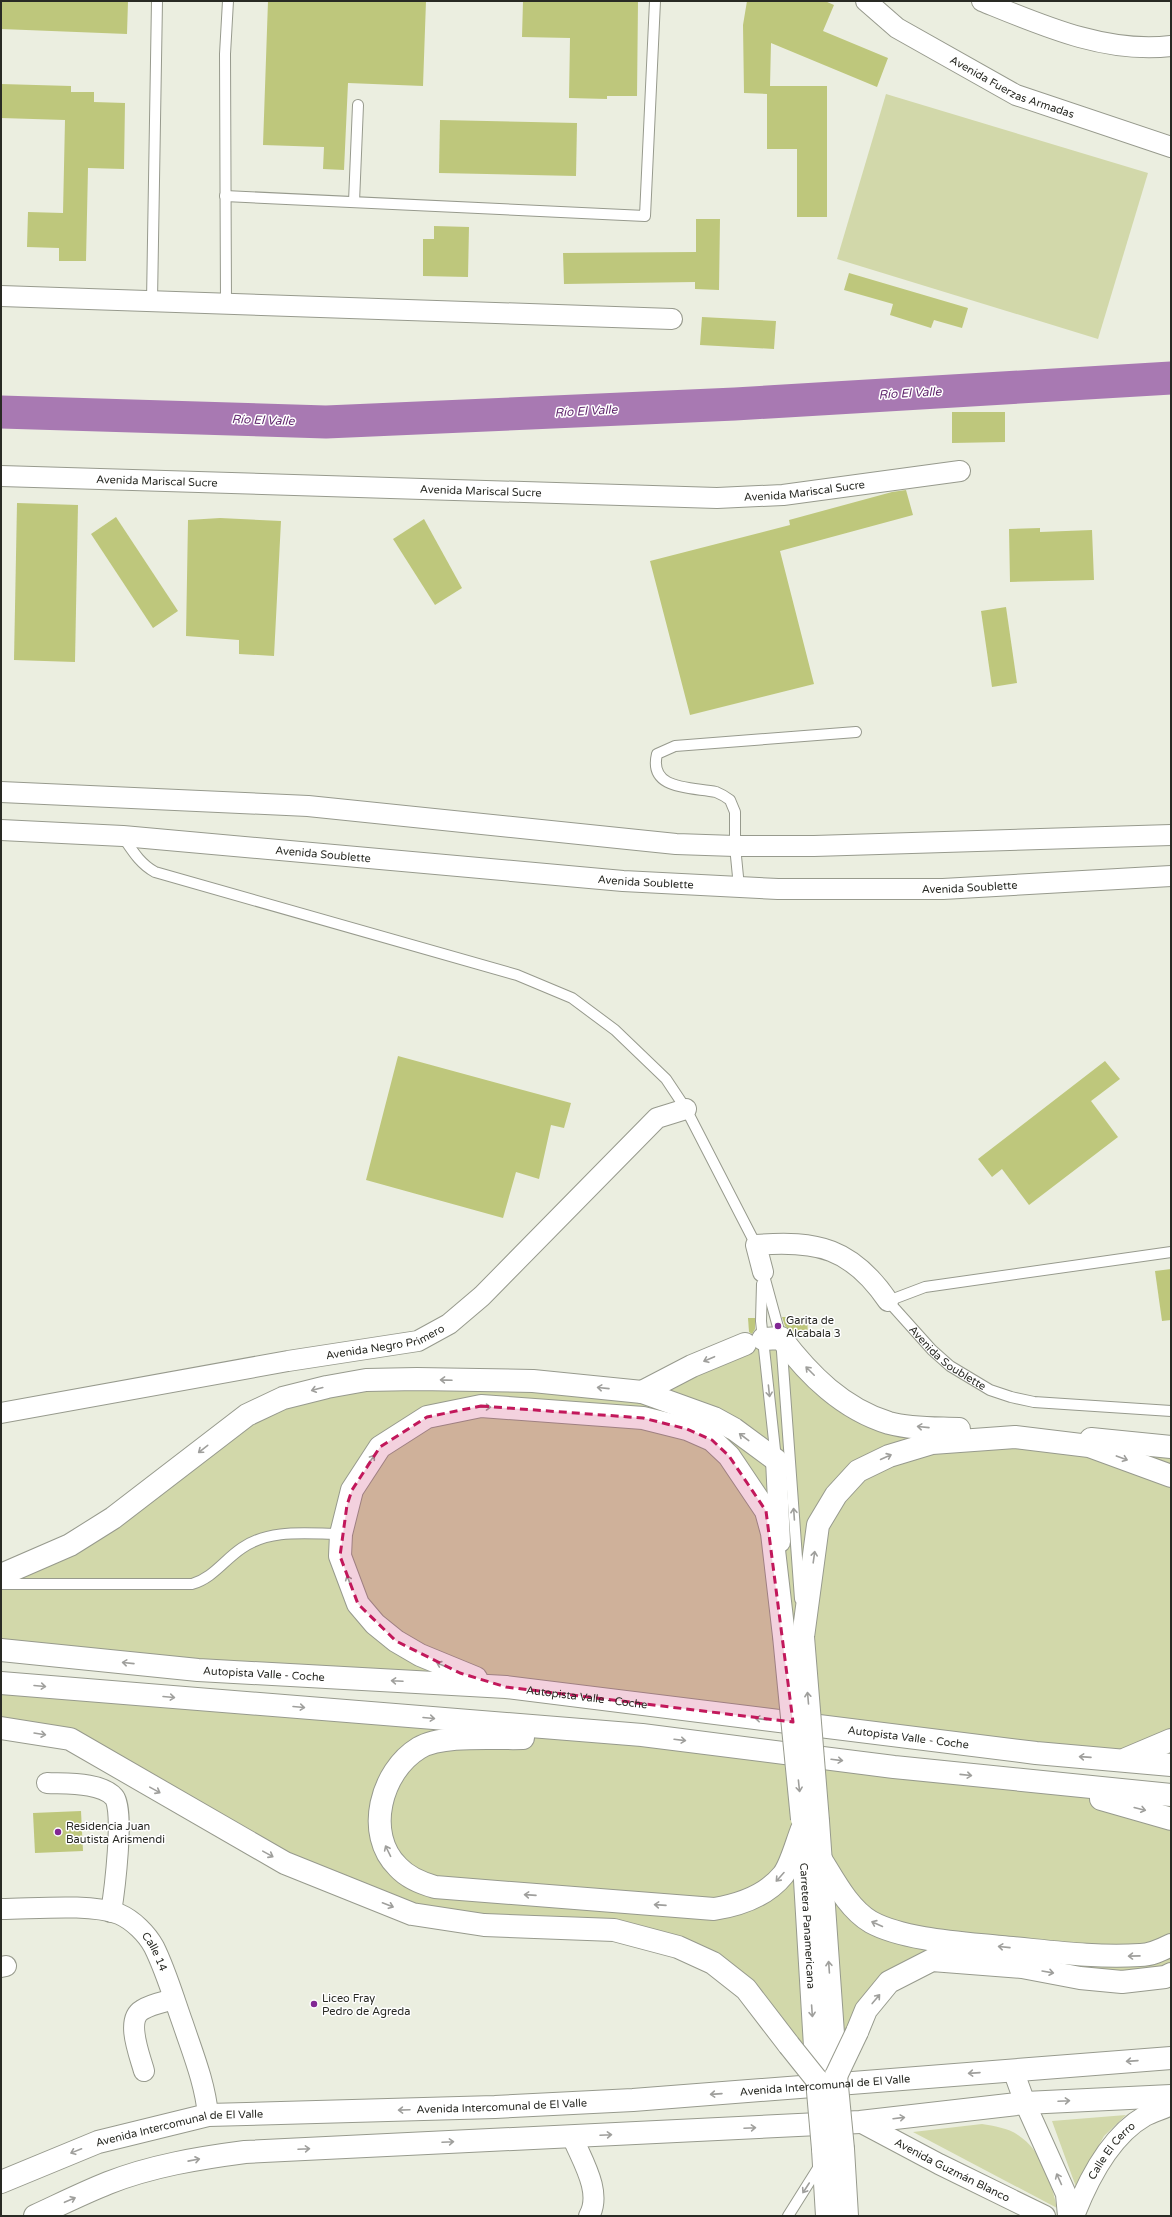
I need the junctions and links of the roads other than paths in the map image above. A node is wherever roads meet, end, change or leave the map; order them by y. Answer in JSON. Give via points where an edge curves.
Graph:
{"nodes":[{"id":1,"x":157,"y":1,"type":"edge"},
{"id":2,"x":228,"y":1,"type":"edge"},
{"id":3,"x":655,"y":1,"type":"edge"},
{"id":4,"x":866,"y":1,"type":"edge"},
{"id":5,"x":982,"y":1,"type":"edge"},
{"id":6,"x":1171,"y":46,"type":"edge"},
{"id":7,"x":358,"y":105,"type":"dead end"},
{"id":8,"x":1171,"y":147,"type":"edge"},
{"id":9,"x":225,"y":196,"type":"junction"},
{"id":10,"x":354,"y":202,"type":"junction"},
{"id":11,"x":1,"y":296,"type":"edge"},
{"id":12,"x":152,"y":301,"type":"junction"},
{"id":13,"x":226,"y":304,"type":"junction"},
{"id":14,"x":672,"y":319,"type":"dead end"},
{"id":15,"x":960,"y":471,"type":"dead end"},
{"id":16,"x":1,"y":476,"type":"edge"},
{"id":17,"x":856,"y":732,"type":"dead end"},
{"id":18,"x":1,"y":792,"type":"edge"},
{"id":19,"x":1,"y":830,"type":"edge"},
{"id":20,"x":1171,"y":835,"type":"edge"},
{"id":21,"x":123,"y":836,"type":"junction"},
{"id":22,"x":735,"y":846,"type":"junction"},
{"id":23,"x":1171,"y":876,"type":"edge"},
{"id":24,"x":739,"y":887,"type":"junction"},
{"id":25,"x":686,"y":1109,"type":"junction"},
{"id":26,"x":756,"y":1245,"type":"junction"},
{"id":27,"x":1171,"y":1252,"type":"edge"},
{"id":28,"x":763,"y":1272,"type":"junction"},
{"id":29,"x":888,"y":1301,"type":"junction"},
{"id":30,"x":763,"y":1340,"type":"junction"},
{"id":31,"x":642,"y":1392,"type":"junction"},
{"id":32,"x":1171,"y":1411,"type":"edge"},
{"id":33,"x":1,"y":1413,"type":"edge"},
{"id":34,"x":1171,"y":1447,"type":"edge"},
{"id":35,"x":776,"y":1460,"type":"junction"},
{"id":36,"x":1171,"y":1476,"type":"edge"},
{"id":37,"x":341,"y":1534,"type":"junction"},
{"id":38,"x":1,"y":1575,"type":"edge"},
{"id":39,"x":1,"y":1584,"type":"edge"},
{"id":40,"x":793,"y":1636,"type":"junction"},
{"id":41,"x":1,"y":1650,"type":"edge"},
{"id":42,"x":1,"y":1683,"type":"edge"},
{"id":43,"x":506,"y":1687,"type":"junction"},
{"id":44,"x":1,"y":1728,"type":"edge"},
{"id":45,"x":642,"y":1735,"type":"junction"},
{"id":46,"x":1171,"y":1740,"type":"edge"},
{"id":47,"x":1124,"y":1760,"type":"junction"},
{"id":48,"x":1171,"y":1765,"type":"edge"},
{"id":49,"x":47,"y":1783,"type":"dead end"},
{"id":50,"x":1048,"y":1784,"type":"junction"},
{"id":51,"x":1171,"y":1795,"type":"edge"},
{"id":52,"x":1171,"y":1818,"type":"edge"},
{"id":53,"x":807,"y":1823,"type":"junction"},
{"id":54,"x":822,"y":1861,"type":"junction"},
{"id":55,"x":1,"y":1909,"type":"edge"},
{"id":56,"x":111,"y":1912,"type":"junction"},
{"id":57,"x":1171,"y":1945,"type":"edge"},
{"id":58,"x":1171,"y":1974,"type":"edge"},
{"id":59,"x":174,"y":2000,"type":"junction"},
{"id":60,"x":1171,"y":2058,"type":"edge"},
{"id":61,"x":1013,"y":2070,"type":"junction"},
{"id":62,"x":144,"y":2071,"type":"dead end"},
{"id":63,"x":827,"y":2078,"type":"junction"},
{"id":64,"x":681,"y":2096,"type":"junction"},
{"id":65,"x":1171,"y":2096,"type":"edge"},
{"id":66,"x":1025,"y":2103,"type":"junction"},
{"id":67,"x":1171,"y":2105,"type":"edge"},
{"id":68,"x":208,"y":2115,"type":"junction"},
{"id":69,"x":860,"y":2122,"type":"junction"},
{"id":70,"x":684,"y":2131,"type":"junction"},
{"id":71,"x":572,"y":2136,"type":"junction"},
{"id":72,"x":833,"y":2154,"type":"junction"},
{"id":73,"x":1,"y":2182,"type":"edge"},
{"id":74,"x":35,"y":2216,"type":"edge"},
{"id":75,"x":589,"y":2216,"type":"edge"},
{"id":76,"x":788,"y":2216,"type":"edge"},
{"id":77,"x":827,"y":2216,"type":"edge"},
{"id":78,"x":847,"y":2216,"type":"edge"},
{"id":79,"x":1045,"y":2216,"type":"edge"},
{"id":80,"x":1068,"y":2216,"type":"edge"},
{"id":81,"x":1074,"y":2216,"type":"edge"}],
"edges":[{"from":1,"to":12,"type":"lane"},
{"from":2,"to":9,"type":"lane"},
{"from":3,"to":10,"type":"lane","via":[[645,216]]},
{"from":4,"to":8,"type":"street","name":"Avenida Fuerzas Armadas","via":[[897,28],[1016,95]]},
{"from":5,"to":6,"type":"street","via":[[1071,35],[1124,47]]},
{"from":7,"to":10,"type":"lane"},
{"from":9,"to":10,"type":"lane"},
{"from":9,"to":13,"type":"lane"},
{"from":11,"to":12,"type":"street"},
{"from":12,"to":13,"type":"street"},
{"from":13,"to":14,"type":"street"},
{"from":15,"to":16,"type":"street","name":"Avenida Mariscal Sucre","via":[[783,495],[717,498]]},
{"from":17,"to":22,"type":"lane","via":[[675,746],[657,754],[655,763],[661,777],[671,785],[718,793],[730,800],[734,812]]},
{"from":18,"to":22,"type":"street","via":[[308,806],[676,844]]},
{"from":19,"to":21,"type":"street","name":"Avenida Soublette"},
{"from":20,"to":22,"type":"street"},
{"from":21,"to":24,"type":"street","name":"Avenida Soublette","via":[[623,881]]},
{"from":21,"to":25,"type":"lane","via":[[138,859],[155,872],[509,973],[572,998],[615,1030],[666,1079]]},
{"from":22,"to":24,"type":"lane"},
{"from":23,"to":24,"type":"street","name":"Avenida Soublette","via":[[943,889]]},
{"from":25,"to":26,"type":"lane"},
{"from":25,"to":33,"type":"street","name":"Avenida Negro Primero","via":[[657,1118],[482,1296],[449,1324],[418,1341]]},
{"from":26,"to":28,"type":"street"},
{"from":26,"to":29,"type":"street","name":"Avenida Soublette","via":[[788,1242],[830,1250],[862,1269]]},
{"from":27,"to":29,"type":"lane","via":[[925,1287]]},
{"from":28,"to":30,"type":"lane"},
{"from":28,"to":30,"type":"lane"},
{"from":29,"to":32,"type":"lane","name":"Avenida Soublette","via":[[950,1366],[990,1390],[1034,1402]]},
{"from":30,"to":31,"type":"main road","one_way":true,"via":[[692,1366]]},
{"from":34,"to":30,"type":"main road","one_way":true,"via":[[997,1429],[932,1428],[890,1423],[850,1406],[807,1369]]},
{"from":30,"to":35,"type":"lane","one_way":true},
{"from":40,"to":30,"type":"lane","one_way":true},
{"from":35,"to":31,"type":"main road","one_way":true,"via":[[734,1429],[714,1418]]},
{"from":31,"to":38,"type":"main road","one_way":true,"via":[[533,1381],[417,1378],[366,1380],[282,1398],[247,1415],[112,1518],[70,1545]]},
{"from":35,"to":40,"type":"street"},
{"from":40,"to":36,"type":"main road","one_way":true,"via":[[818,1525],[836,1495],[858,1471],[889,1456],[932,1443],[1015,1437],[1089,1446]]},
{"from":37,"to":39,"type":"lane","via":[[280,1534],[260,1538],[242,1548],[204,1580],[192,1584]]},
{"from":37,"to":40,"type":"main road","one_way":true,"via":[[352,1490],[380,1447],[427,1417],[481,1406],[643,1418],[687,1429],[712,1440],[729,1456],[751,1486],[766,1511]]},
{"from":43,"to":37,"type":"main road","one_way":true,"via":[[460,1673],[420,1655],[396,1641],[375,1624],[358,1604],[340,1556]]},
{"from":40,"to":53,"type":"main road","name":"Carretera Panamericana","bridge":true},
{"from":43,"to":41,"type":"main road","name":"Autopista Valle - Coche","one_way":true,"via":[[198,1670]]},
{"from":42,"to":45,"type":"main road","one_way":true},
{"from":47,"to":43,"type":"main road","name":"Autopista Valle - Coche","one_way":true,"via":[[1036,1753]]},
{"from":44,"to":63,"type":"main road","one_way":true,"bridge":true,"via":[[70,1739],[285,1863],[412,1914],[484,1925],[614,1930],[678,1947],[713,1963],[746,1989],[789,2045]]},
{"from":45,"to":50,"type":"main road","one_way":true},
{"from":53,"to":45,"type":"main road","one_way":true,"via":[[784,1874],[754,1898],[737,1905],[714,1909],[435,1887],[409,1876],[397,1867],[388,1853],[382,1838],[380,1818],[383,1795],[391,1777],[404,1759],[436,1740]]},
{"from":46,"to":47,"type":"main road"},
{"from":47,"to":48,"type":"main road","name":"Autopista Valle - Coche"},
{"from":49,"to":56,"type":"street","via":[[90,1786],[110,1793],[116,1799],[119,1809],[118,1854]]},
{"from":50,"to":51,"type":"main road"},
{"from":50,"to":52,"type":"main road","one_way":true},
{"from":53,"to":54,"type":"main road","name":"Carretera Panamericana"},
{"from":53,"to":63,"type":"main road","name":"Carretera Panamericana","one_way":true},
{"from":57,"to":54,"type":"main road","one_way":true,"via":[[1141,1955],[1094,1956],[950,1941],[891,1930],[862,1914],[840,1891]]},
{"from":63,"to":54,"type":"main road","name":"Carretera Panamericana","one_way":true},
{"from":55,"to":56,"type":"street","name":"Calle 14","via":[[75,1908]]},
{"from":56,"to":59,"type":"street","name":"Calle 14","via":[[134,1923],[147,1936],[154,1947]]},
{"from":63,"to":58,"type":"main road","one_way":true,"bridge":true,"via":[[857,2032],[866,2010],[889,1982],[932,1960],[1022,1967],[1080,1978],[1122,1982]]},
{"from":59,"to":62,"type":"street","via":[[141,2010],[136,2016],[133,2026]]},
{"from":59,"to":68,"type":"street","name":"Calle 14","via":[[206,2093]]},
{"from":60,"to":61,"type":"main road","name":"Avenida Intercomunal de El Valle","one_way":true},
{"from":61,"to":64,"type":"main road","name":"Avenida Intercomunal de El Valle","one_way":true},
{"from":61,"to":66,"type":"street"},
{"from":63,"to":72,"type":"main road","name":"Carretera Panamericana","bridge":true},
{"from":64,"to":68,"type":"main road","name":"Avenida Intercomunal de El Valle","one_way":true,"via":[[495,2107]]},
{"from":64,"to":70,"type":"main road"},
{"from":66,"to":65,"type":"main road","one_way":true},
{"from":69,"to":66,"type":"main road","one_way":true},
{"from":80,"to":66,"type":"street","one_way":true,"via":[[1066,2194]]},
{"from":67,"to":81,"type":"street","name":"Calle El Cerro","via":[[1145,2116],[1112,2147],[1084,2192]]},
{"from":68,"to":73,"type":"main road","name":"Avenida Intercomunal de El Valle","one_way":true,"via":[[98,2142]]},
{"from":70,"to":69,"type":"main road","one_way":true},
{"from":69,"to":79,"type":"street","name":"Avenida Guzmán Blanco"},
{"from":71,"to":70,"type":"main road","one_way":true},
{"from":74,"to":71,"type":"main road","one_way":true,"via":[[123,2178],[220,2155]]},
{"from":71,"to":75,"type":"street","via":[[592,2187],[594,2202]]},
{"from":72,"to":76,"type":"lane","one_way":true},
{"from":72,"to":77,"type":"main road","name":"Carretera Panamericana"},
{"from":72,"to":78,"type":"main road","name":"Carretera Panamericana"}]}
